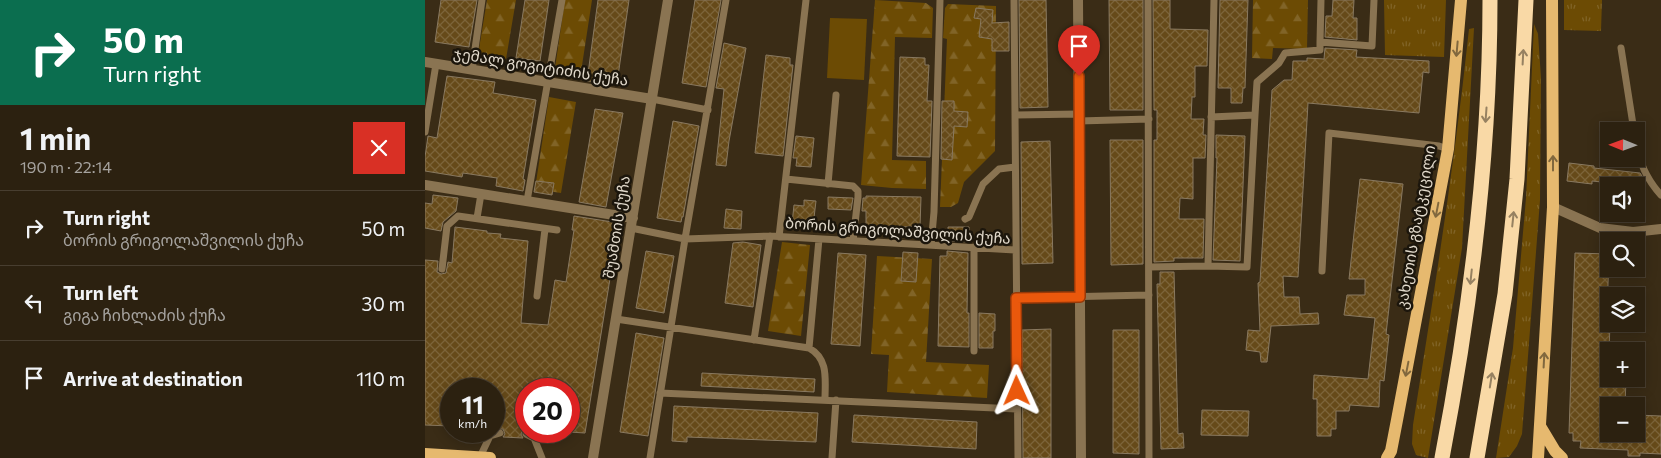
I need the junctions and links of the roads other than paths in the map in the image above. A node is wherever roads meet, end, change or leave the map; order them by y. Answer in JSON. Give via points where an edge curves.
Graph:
{"nodes":[{"id":1,"x":482,"y":0,"type":"edge"},
{"id":2,"x":562,"y":0,"type":"edge"},
{"id":3,"x":669,"y":0,"type":"edge"},
{"id":4,"x":727,"y":0,"type":"edge"},
{"id":5,"x":806,"y":0,"type":"edge"},
{"id":6,"x":940,"y":0,"type":"edge"},
{"id":7,"x":1014,"y":0,"type":"edge"},
{"id":8,"x":1078,"y":0,"type":"edge"},
{"id":9,"x":1148,"y":0,"type":"edge"},
{"id":10,"x":1214,"y":0,"type":"edge"},
{"id":11,"x":1321,"y":0,"type":"edge"},
{"id":12,"x":1374,"y":0,"type":"edge"},
{"id":13,"x":1461,"y":0,"type":"edge"},
{"id":14,"x":1485,"y":0,"type":"edge"},
{"id":15,"x":1490,"y":0,"type":"edge"},
{"id":16,"x":1526,"y":0,"type":"edge"},
{"id":17,"x":1552,"y":0,"type":"edge"},
{"id":18,"x":1490,"y":31,"type":"junction"},
{"id":19,"x":1321,"y":42,"type":"junction"},
{"id":20,"x":1621,"y":48,"type":"dead end"},
{"id":21,"x":425,"y":62,"type":"edge"},
{"id":22,"x":436,"y":64,"type":"junction"},
{"id":23,"x":471,"y":70,"type":"junction"},
{"id":24,"x":548,"y":82,"type":"junction"},
{"id":25,"x":836,"y":95,"type":"dead end"},
{"id":26,"x":652,"y":99,"type":"junction"},
{"id":27,"x":708,"y":110,"type":"junction"},
{"id":28,"x":1015,"y":115,"type":"junction"},
{"id":29,"x":1255,"y":115,"type":"junction"},
{"id":30,"x":1211,"y":116,"type":"junction"},
{"id":31,"x":1079,"y":118,"type":"junction"},
{"id":32,"x":1149,"y":119,"type":"junction"},
{"id":33,"x":1633,"y":122,"type":"edge"},
{"id":34,"x":425,"y":132,"type":"edge"},
{"id":35,"x":1448,"y":149,"type":"junction"},
{"id":36,"x":1015,"y":167,"type":"junction"},
{"id":37,"x":1645,"y":168,"type":"edge"},
{"id":38,"x":786,"y":179,"type":"junction"},
{"id":39,"x":828,"y":184,"type":"junction"},
{"id":40,"x":425,"y":185,"type":"edge"},
{"id":41,"x":481,"y":194,"type":"junction"},
{"id":42,"x":1661,"y":195,"type":"edge"},
{"id":43,"x":527,"y":201,"type":"junction"},
{"id":44,"x":1553,"y":207,"type":"junction"},
{"id":45,"x":477,"y":218,"type":"junction"},
{"id":46,"x":965,"y":219,"type":"dead end"},
{"id":47,"x":632,"y":223,"type":"junction"},
{"id":48,"x":545,"y":229,"type":"junction"},
{"id":49,"x":1661,"y":229,"type":"edge"},
{"id":50,"x":557,"y":230,"type":"dead end"},
{"id":51,"x":775,"y":237,"type":"junction"},
{"id":52,"x":685,"y":238,"type":"junction"},
{"id":53,"x":819,"y":239,"type":"junction"},
{"id":54,"x":853,"y":241,"type":"junction"},
{"id":55,"x":931,"y":245,"type":"junction"},
{"id":56,"x":975,"y":247,"type":"junction"},
{"id":57,"x":1015,"y":250,"type":"junction"},
{"id":58,"x":1207,"y":266,"type":"junction"},
{"id":59,"x":1149,"y":267,"type":"junction"},
{"id":60,"x":443,"y":269,"type":"dead end"},
{"id":61,"x":1322,"y":271,"type":"dead end"},
{"id":62,"x":1149,"y":295,"type":"junction"},
{"id":63,"x":537,"y":296,"type":"dead end"},
{"id":64,"x":1080,"y":297,"type":"junction"},
{"id":65,"x":1016,"y":298,"type":"junction"},
{"id":66,"x":616,"y":319,"type":"junction"},
{"id":67,"x":671,"y":328,"type":"junction"},
{"id":68,"x":754,"y":340,"type":"junction"},
{"id":69,"x":809,"y":348,"type":"junction"},
{"id":70,"x":974,"y":351,"type":"dead end"},
{"id":71,"x":660,"y":393,"type":"junction"},
{"id":72,"x":825,"y":399,"type":"junction"},
{"id":73,"x":836,"y":400,"type":"junction"},
{"id":74,"x":1017,"y":409,"type":"junction"},
{"id":75,"x":1540,"y":426,"type":"junction"},
{"id":76,"x":485,"y":443,"type":"edge"},
{"id":77,"x":537,"y":443,"type":"edge"},
{"id":78,"x":433,"y":455,"type":"edge"},
{"id":79,"x":475,"y":457,"type":"edge"},
{"id":80,"x":490,"y":458,"type":"edge"},
{"id":81,"x":542,"y":458,"type":"edge"},
{"id":82,"x":593,"y":458,"type":"edge"},
{"id":83,"x":650,"y":458,"type":"edge"},
{"id":84,"x":833,"y":458,"type":"edge"},
{"id":85,"x":1018,"y":458,"type":"edge"},
{"id":86,"x":1081,"y":458,"type":"edge"},
{"id":87,"x":1149,"y":458,"type":"edge"},
{"id":88,"x":1387,"y":458,"type":"edge"},
{"id":89,"x":1442,"y":458,"type":"edge"},
{"id":90,"x":1477,"y":458,"type":"edge"},
{"id":91,"x":1538,"y":458,"type":"edge"},
{"id":92,"x":1562,"y":458,"type":"edge"}],
"edges":[{"from":1,"to":23,"type":"lane"},
{"from":2,"to":24,"type":"lane"},
{"from":3,"to":26,"type":"street","name":"შუამთის ქუჩა"},
{"from":4,"to":27,"type":"lane"},
{"from":5,"to":38,"type":"lane"},
{"from":6,"to":55,"type":"lane","via":[[935,212]]},
{"from":7,"to":28,"type":"lane"},
{"from":8,"to":31,"type":"street"},
{"from":9,"to":32,"type":"lane"},
{"from":10,"to":30,"type":"lane"},
{"from":11,"to":19,"type":"lane"},
{"from":12,"to":19,"type":"lane","via":[[1372,46]]},
{"from":13,"to":35,"type":"main road","name":"კახეთის გზატკეცილი","one_way":true},
{"from":14,"to":18,"type":"highway"},
{"from":15,"to":18,"type":"highway"},
{"from":90,"to":16,"type":"highway","one_way":true,"via":[[1505,294],[1517,179]]},
{"from":44,"to":17,"type":"main road","one_way":true},
{"from":18,"to":89,"type":"highway","one_way":true,"via":[[1478,210]]},
{"from":19,"to":29,"type":"lane","via":[[1320,50],[1285,52],[1279,63],[1257,82]]},
{"from":20,"to":33,"type":"lane"},
{"from":21,"to":22,"type":"street","name":"ჯემალ გოგიტიძის ქუჩა"},
{"from":22,"to":23,"type":"street","name":"ჯემალ გოგიტიძის ქუჩა"},
{"from":22,"to":34,"type":"lane"},
{"from":23,"to":24,"type":"street","name":"ჯემალ გოგიტიძის ქუჩა"},
{"from":24,"to":26,"type":"street","name":"ჯემალ გოგიტიძის ქუჩა"},
{"from":24,"to":43,"type":"lane"},
{"from":25,"to":39,"type":"lane"},
{"from":26,"to":27,"type":"lane"},
{"from":26,"to":47,"type":"street","name":"შუამთის ქუჩა"},
{"from":27,"to":52,"type":"lane"},
{"from":28,"to":31,"type":"lane"},
{"from":28,"to":36,"type":"lane"},
{"from":29,"to":30,"type":"lane"},
{"from":29,"to":58,"type":"lane","via":[[1247,267]]},
{"from":30,"to":58,"type":"lane"},
{"from":31,"to":32,"type":"lane"},
{"from":31,"to":64,"type":"street"},
{"from":32,"to":59,"type":"lane"},
{"from":35,"to":61,"type":"lane","via":[[1329,133]]},
{"from":35,"to":88,"type":"main road","name":"კახეთის გზატკეცილი","one_way":true,"via":[[1391,451]]},
{"from":36,"to":46,"type":"lane","via":[[999,169],[983,184],[969,217]]},
{"from":36,"to":57,"type":"lane"},
{"from":37,"to":42,"type":"lane","via":[[1651,184]]},
{"from":38,"to":39,"type":"lane"},
{"from":38,"to":51,"type":"lane"},
{"from":39,"to":54,"type":"lane","via":[[853,186],[858,191]]},
{"from":40,"to":41,"type":"street","name":"ბორის გრიგოლაშვილის ქუჩა"},
{"from":41,"to":43,"type":"street","name":"ბორის გრიგოლაშვილის ქუჩა"},
{"from":41,"to":45,"type":"lane"},
{"from":43,"to":47,"type":"street","name":"ბორის გრიგოლაშვილის ქუჩა"},
{"from":44,"to":49,"type":"street","via":[[1601,228],[1633,232]]},
{"from":75,"to":44,"type":"main road","one_way":true},
{"from":45,"to":48,"type":"lane"},
{"from":45,"to":60,"type":"lane","via":[[458,216],[447,226]]},
{"from":47,"to":52,"type":"lane","name":"ბორის გრიგოლაშვილის ქუჩა"},
{"from":47,"to":66,"type":"street","name":"შუამთის ქუჩა"},
{"from":48,"to":50,"type":"lane"},
{"from":48,"to":63,"type":"lane"},
{"from":51,"to":52,"type":"lane","name":"ბორის გრიგოლაშვილის ქუჩა"},
{"from":51,"to":53,"type":"lane","name":"ბორის გრიგოლაშვილის ქუჩა"},
{"from":51,"to":68,"type":"lane"},
{"from":52,"to":67,"type":"lane"},
{"from":53,"to":54,"type":"lane","name":"ბორის გრიგოლაშვილის ქუჩა"},
{"from":53,"to":69,"type":"lane"},
{"from":54,"to":55,"type":"lane","name":"ბორის გრიგოლაშვილის ქუჩა"},
{"from":55,"to":56,"type":"lane","name":"ბორის გრიგოლაშვილის ქუჩა"},
{"from":56,"to":57,"type":"lane","name":"ბორის გრიგოლაშვილის ქუჩა"},
{"from":56,"to":70,"type":"lane"},
{"from":57,"to":65,"type":"lane","name":"ბორის გრიგოლაშვილის ქუჩა"},
{"from":58,"to":59,"type":"lane"},
{"from":59,"to":62,"type":"lane"},
{"from":62,"to":64,"type":"lane"},
{"from":62,"to":87,"type":"lane"},
{"from":64,"to":65,"type":"lane"},
{"from":64,"to":86,"type":"street"},
{"from":65,"to":74,"type":"lane","name":"ბორის გრიგოლაშვილის ქუჩა"},
{"from":66,"to":67,"type":"lane"},
{"from":66,"to":82,"type":"street","name":"შუამთის ქუჩა"},
{"from":67,"to":68,"type":"lane"},
{"from":67,"to":71,"type":"lane"},
{"from":68,"to":69,"type":"lane"},
{"from":69,"to":72,"type":"lane","via":[[816,352],[826,371]]},
{"from":71,"to":72,"type":"lane"},
{"from":71,"to":83,"type":"lane"},
{"from":72,"to":73,"type":"lane"},
{"from":73,"to":74,"type":"lane"},
{"from":73,"to":84,"type":"lane"},
{"from":74,"to":85,"type":"lane","name":"ბორის გრიგოლაშვილის ქუჩა"},
{"from":75,"to":91,"type":"main road"},
{"from":75,"to":92,"type":"main road"},
{"from":76,"to":79,"type":"lane"},
{"from":77,"to":81,"type":"lane"},
{"from":78,"to":79,"type":"main road"},
{"from":79,"to":80,"type":"main road"}]}
